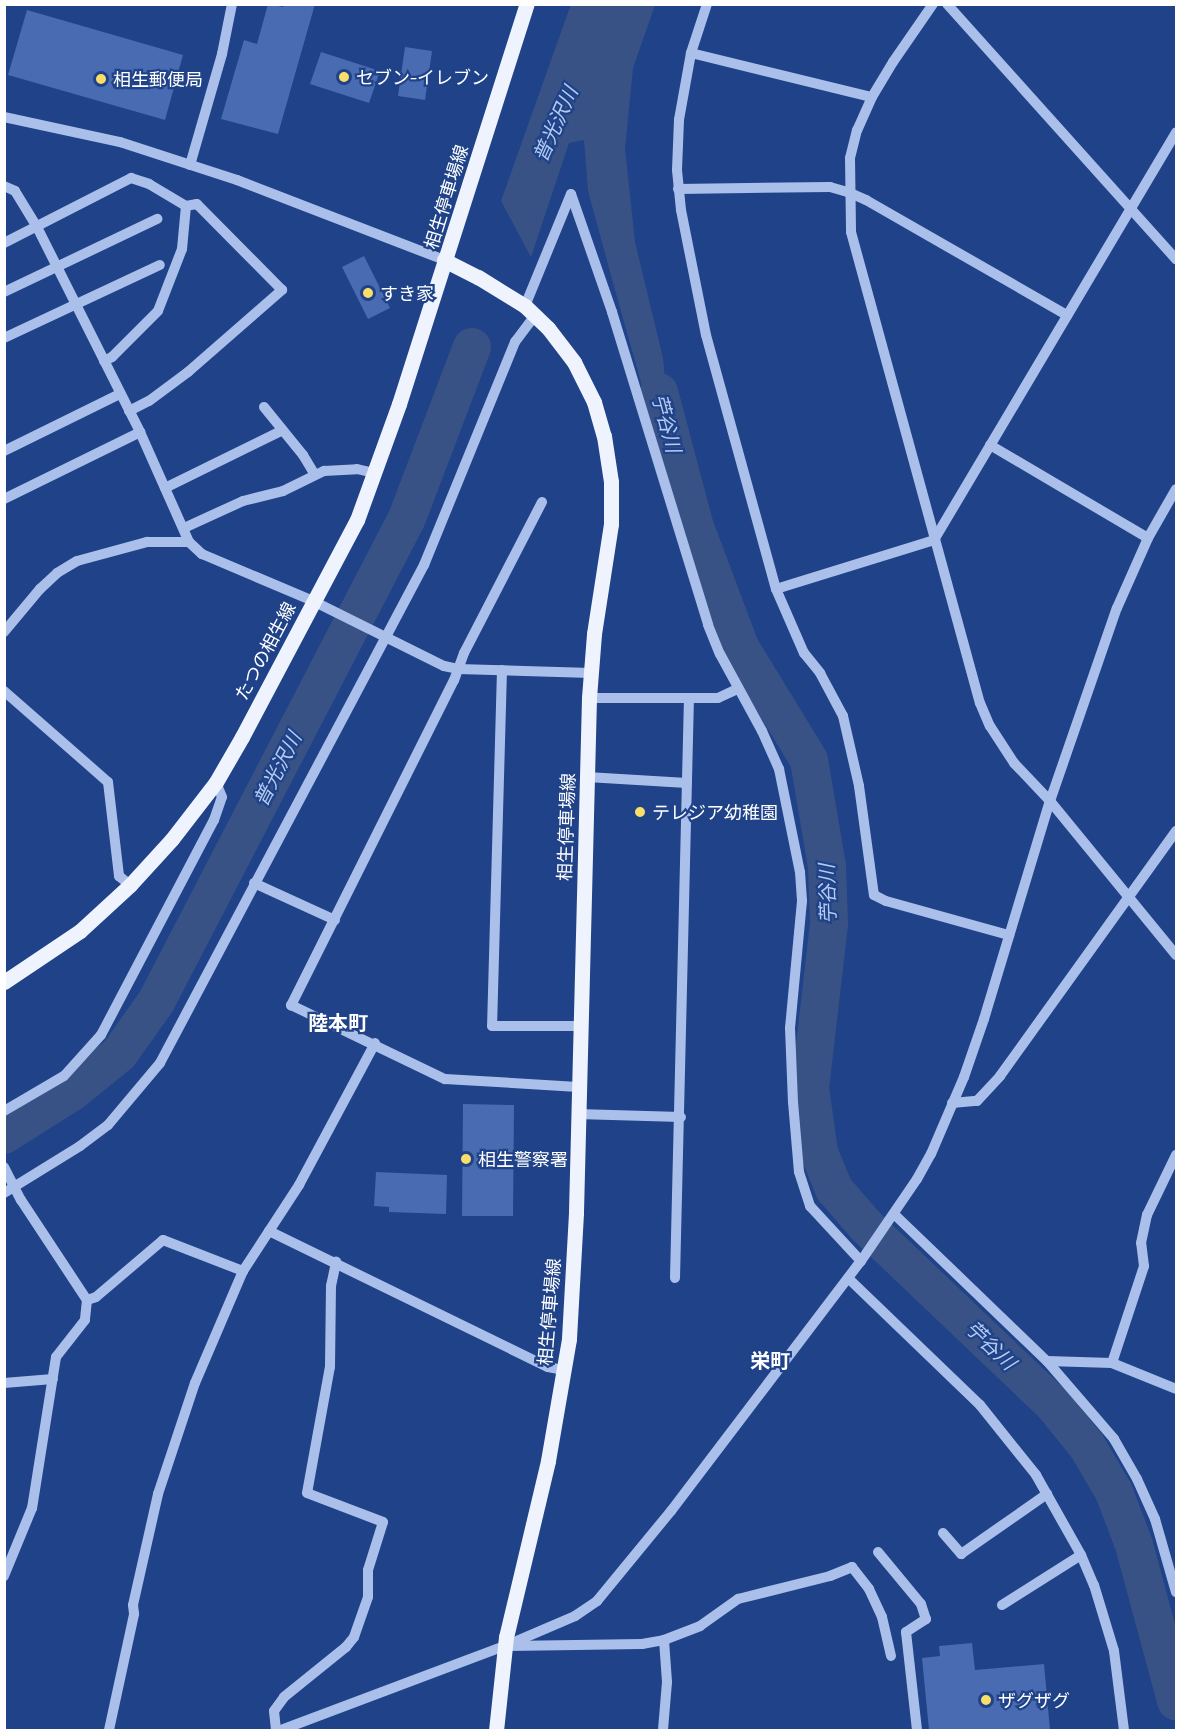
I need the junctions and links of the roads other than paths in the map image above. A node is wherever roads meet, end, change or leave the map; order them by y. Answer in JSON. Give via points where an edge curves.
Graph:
{"nodes":[{"id":1,"x":232,"y":4,"type":"edge"},
{"id":2,"x":527,"y":4,"type":"edge"},
{"id":3,"x":707,"y":4,"type":"edge"},
{"id":4,"x":933,"y":4,"type":"edge"},
{"id":5,"x":947,"y":4,"type":"edge"},
{"id":6,"x":690,"y":53,"type":"junction"},
{"id":7,"x":872,"y":96,"type":"junction"},
{"id":8,"x":4,"y":117,"type":"edge"},
{"id":9,"x":1176,"y":132,"type":"edge"},
{"id":10,"x":190,"y":165,"type":"junction"},
{"id":11,"x":4,"y":186,"type":"edge"},
{"id":12,"x":678,"y":189,"type":"junction"},
{"id":13,"x":848,"y":192,"type":"junction"},
{"id":14,"x":186,"y":206,"type":"junction"},
{"id":15,"x":1131,"y":210,"type":"junction"},
{"id":16,"x":157,"y":219,"type":"dead end"},
{"id":17,"x":37,"y":226,"type":"junction"},
{"id":18,"x":4,"y":243,"type":"edge"},
{"id":19,"x":1176,"y":259,"type":"edge"},
{"id":20,"x":444,"y":260,"type":"junction"},
{"id":21,"x":160,"y":265,"type":"dead end"},
{"id":22,"x":57,"y":266,"type":"junction"},
{"id":23,"x":4,"y":292,"type":"edge"},
{"id":24,"x":76,"y":303,"type":"junction"},
{"id":25,"x":530,"y":310,"type":"junction"},
{"id":26,"x":1066,"y":315,"type":"junction"},
{"id":27,"x":4,"y":338,"type":"edge"},
{"id":28,"x":104,"y":361,"type":"junction"},
{"id":29,"x":120,"y":394,"type":"junction"},
{"id":30,"x":264,"y":407,"type":"dead end"},
{"id":31,"x":129,"y":411,"type":"junction"},
{"id":32,"x":283,"y":430,"type":"junction"},
{"id":33,"x":140,"y":432,"type":"junction"},
{"id":34,"x":990,"y":446,"type":"junction"},
{"id":35,"x":4,"y":451,"type":"edge"},
{"id":36,"x":374,"y":473,"type":"junction"},
{"id":37,"x":315,"y":475,"type":"junction"},
{"id":38,"x":165,"y":488,"type":"junction"},
{"id":39,"x":1176,"y":489,"type":"edge"},
{"id":40,"x":4,"y":499,"type":"edge"},
{"id":41,"x":542,"y":502,"type":"dead end"},
{"id":42,"x":183,"y":528,"type":"junction"},
{"id":43,"x":1148,"y":538,"type":"junction"},
{"id":44,"x":934,"y":540,"type":"junction"},
{"id":45,"x":189,"y":542,"type":"junction"},
{"id":46,"x":776,"y":589,"type":"junction"},
{"id":47,"x":320,"y":604,"type":"junction"},
{"id":48,"x":4,"y":632,"type":"edge"},
{"id":49,"x":383,"y":636,"type":"junction"},
{"id":50,"x":458,"y":669,"type":"junction"},
{"id":51,"x":502,"y":670,"type":"junction"},
{"id":52,"x":591,"y":673,"type":"junction"},
{"id":53,"x":737,"y":689,"type":"junction"},
{"id":54,"x":4,"y":691,"type":"edge"},
{"id":55,"x":590,"y":698,"type":"junction"},
{"id":56,"x":689,"y":698,"type":"junction"},
{"id":57,"x":587,"y":777,"type":"junction"},
{"id":58,"x":216,"y":782,"type":"junction"},
{"id":59,"x":687,"y":783,"type":"junction"},
{"id":60,"x":1050,"y":801,"type":"junction"},
{"id":61,"x":1176,"y":831,"type":"edge"},
{"id":62,"x":254,"y":883,"type":"junction"},
{"id":63,"x":130,"y":885,"type":"junction"},
{"id":64,"x":1129,"y":896,"type":"junction"},
{"id":65,"x":335,"y":920,"type":"junction"},
{"id":66,"x":1010,"y":934,"type":"junction"},
{"id":67,"x":1176,"y":955,"type":"edge"},
{"id":68,"x":4,"y":982,"type":"edge"},
{"id":69,"x":580,"y":1026,"type":"junction"},
{"id":70,"x":375,"y":1043,"type":"junction"},
{"id":71,"x":578,"y":1087,"type":"junction"},
{"id":72,"x":952,"y":1103,"type":"junction"},
{"id":73,"x":4,"y":1111,"type":"edge"},
{"id":74,"x":578,"y":1114,"type":"junction"},
{"id":75,"x":681,"y":1117,"type":"junction"},
{"id":76,"x":1176,"y":1155,"type":"edge"},
{"id":77,"x":7,"y":1171,"type":"edge"},
{"id":78,"x":9,"y":1190,"type":"edge"},
{"id":79,"x":892,"y":1217,"type":"junction"},
{"id":80,"x":269,"y":1231,"type":"junction"},
{"id":81,"x":863,"y":1258,"type":"junction"},
{"id":82,"x":336,"y":1262,"type":"junction"},
{"id":83,"x":243,"y":1271,"type":"junction"},
{"id":84,"x":675,"y":1278,"type":"dead end"},
{"id":85,"x":848,"y":1278,"type":"junction"},
{"id":86,"x":87,"y":1300,"type":"junction"},
{"id":87,"x":1047,"y":1361,"type":"junction"},
{"id":88,"x":1112,"y":1363,"type":"junction"},
{"id":89,"x":564,"y":1370,"type":"junction"},
{"id":90,"x":53,"y":1379,"type":"junction"},
{"id":91,"x":4,"y":1383,"type":"edge"},
{"id":92,"x":1176,"y":1389,"type":"edge"},
{"id":93,"x":1047,"y":1494,"type":"junction"},
{"id":94,"x":943,"y":1533,"type":"dead end"},
{"id":95,"x":879,"y":1552,"type":"dead end"},
{"id":96,"x":1081,"y":1556,"type":"junction"},
{"id":97,"x":4,"y":1576,"type":"edge"},
{"id":98,"x":1176,"y":1592,"type":"edge"},
{"id":99,"x":1002,"y":1605,"type":"dead end"},
{"id":100,"x":664,"y":1640,"type":"junction"},
{"id":101,"x":505,"y":1646,"type":"junction"},
{"id":102,"x":891,"y":1656,"type":"dead end"},
{"id":103,"x":109,"y":1731,"type":"edge"},
{"id":104,"x":276,"y":1731,"type":"edge"},
{"id":105,"x":281,"y":1731,"type":"edge"},
{"id":106,"x":496,"y":1731,"type":"edge"},
{"id":107,"x":663,"y":1731,"type":"edge"},
{"id":108,"x":917,"y":1731,"type":"edge"},
{"id":109,"x":1124,"y":1731,"type":"edge"}],
"edges":[{"from":1,"to":10,"type":"street"},
{"from":2,"to":20,"type":"main road","name":"相生停車場線"},
{"from":3,"to":6,"type":"street"},
{"from":4,"to":7,"type":"street"},
{"from":5,"to":15,"type":"street"},
{"from":6,"to":7,"type":"street"},
{"from":6,"to":12,"type":"street","via":[[679,120]]},
{"from":7,"to":13,"type":"street","via":[[850,158]]},
{"from":8,"to":10,"type":"street","via":[[120,142]]},
{"from":9,"to":15,"type":"street"},
{"from":10,"to":20,"type":"street"},
{"from":11,"to":17,"type":"street","via":[[15,191]]},
{"from":12,"to":13,"type":"street","via":[[830,187]]},
{"from":12,"to":46,"type":"street","via":[[706,335]]},
{"from":13,"to":26,"type":"street"},
{"from":13,"to":44,"type":"street","via":[[850,232]]},
{"from":14,"to":17,"type":"street","via":[[149,184],[130,178]]},
{"from":14,"to":28,"type":"street","via":[[182,249],[158,311]]},
{"from":14,"to":31,"type":"street","via":[[197,204],[282,290],[188,372]]},
{"from":15,"to":19,"type":"street"},
{"from":15,"to":26,"type":"street"},
{"from":16,"to":22,"type":"street"},
{"from":17,"to":18,"type":"street"},
{"from":17,"to":22,"type":"street"},
{"from":20,"to":25,"type":"main road","name":"相生停車場線","via":[[478,276]]},
{"from":20,"to":36,"type":"main road","name":"たつの相生線"},
{"from":21,"to":24,"type":"street"},
{"from":22,"to":23,"type":"street"},
{"from":22,"to":24,"type":"street"},
{"from":24,"to":27,"type":"street"},
{"from":24,"to":28,"type":"street"},
{"from":25,"to":49,"type":"street","via":[[442,525]]},
{"from":25,"to":52,"type":"main road","name":"相生停車場線","via":[[574,362],[594,402],[604,436],[611,482],[611,524]]},
{"from":25,"to":53,"type":"street","via":[[571,194],[612,312],[690,573]]},
{"from":26,"to":34,"type":"street"},
{"from":28,"to":29,"type":"street"},
{"from":29,"to":31,"type":"street"},
{"from":29,"to":35,"type":"street"},
{"from":30,"to":32,"type":"street"},
{"from":31,"to":33,"type":"street"},
{"from":32,"to":37,"type":"street"},
{"from":32,"to":38,"type":"street"},
{"from":33,"to":38,"type":"street"},
{"from":33,"to":40,"type":"street"},
{"from":34,"to":43,"type":"street"},
{"from":34,"to":44,"type":"street"},
{"from":36,"to":37,"type":"street","via":[[338,468]]},
{"from":36,"to":47,"type":"main road","name":"たつの相生線"},
{"from":37,"to":42,"type":"street"},
{"from":38,"to":42,"type":"street"},
{"from":39,"to":43,"type":"street"},
{"from":41,"to":50,"type":"street"},
{"from":42,"to":45,"type":"street"},
{"from":43,"to":60,"type":"street","via":[[1117,608]]},
{"from":44,"to":46,"type":"street"},
{"from":44,"to":60,"type":"street","via":[[990,726],[1014,763]]},
{"from":45,"to":47,"type":"street","via":[[202,554]]},
{"from":45,"to":48,"type":"street","via":[[147,543],[77,561],[40,589]]},
{"from":46,"to":66,"type":"street","via":[[804,653],[843,716],[859,786],[874,895]]},
{"from":47,"to":49,"type":"street"},
{"from":47,"to":58,"type":"main road","name":"たつの相生線"},
{"from":49,"to":50,"type":"street"},
{"from":49,"to":62,"type":"street"},
{"from":50,"to":51,"type":"street"},
{"from":50,"to":65,"type":"street"},
{"from":51,"to":52,"type":"street"},
{"from":51,"to":69,"type":"street","via":[[492,1026]]},
{"from":52,"to":55,"type":"main road","name":"相生停車場線"},
{"from":53,"to":56,"type":"street","via":[[718,698]]},
{"from":53,"to":81,"type":"street","via":[[779,770],[800,872],[790,1028],[799,1172],[810,1206]]},
{"from":54,"to":63,"type":"street","via":[[108,782],[119,876]]},
{"from":55,"to":56,"type":"street"},
{"from":55,"to":57,"type":"main road","name":"相生停車場線"},
{"from":56,"to":59,"type":"street"},
{"from":57,"to":59,"type":"street"},
{"from":57,"to":69,"type":"main road","name":"相生停車場線"},
{"from":58,"to":63,"type":"main road","name":"たつの相生線"},
{"from":58,"to":73,"type":"street","via":[[222,797],[214,820],[101,1035],[64,1076]]},
{"from":59,"to":75,"type":"street"},
{"from":60,"to":64,"type":"street"},
{"from":60,"to":66,"type":"street"},
{"from":61,"to":64,"type":"street"},
{"from":62,"to":65,"type":"street"},
{"from":62,"to":78,"type":"street","via":[[160,1063],[139,1090],[108,1125]]},
{"from":63,"to":68,"type":"main road","name":"たつの相生線","via":[[80,931]]},
{"from":64,"to":67,"type":"street"},
{"from":64,"to":72,"type":"street","via":[[1000,1076],[977,1101]]},
{"from":65,"to":70,"type":"street","via":[[291,1005]]},
{"from":66,"to":72,"type":"street","via":[[976,1043]]},
{"from":69,"to":71,"type":"main road","name":"相生停車場線"},
{"from":70,"to":71,"type":"street","via":[[445,1079]]},
{"from":70,"to":80,"type":"street","via":[[304,1177]]},
{"from":71,"to":74,"type":"main road","name":"相生停車場線"},
{"from":72,"to":79,"type":"street","via":[[931,1154]]},
{"from":74,"to":75,"type":"street"},
{"from":74,"to":89,"type":"main road","name":"相生停車場線","via":[[573,1287]]},
{"from":75,"to":84,"type":"street"},
{"from":76,"to":88,"type":"street","via":[[1147,1215],[1141,1243],[1144,1266]]},
{"from":77,"to":78,"type":"street"},
{"from":78,"to":86,"type":"street"},
{"from":79,"to":81,"type":"street"},
{"from":79,"to":87,"type":"street"},
{"from":80,"to":82,"type":"street"},
{"from":80,"to":83,"type":"street"},
{"from":81,"to":85,"type":"street"},
{"from":82,"to":89,"type":"street","via":[[548,1367]]},
{"from":82,"to":104,"type":"street","via":[[331,1286],[330,1367],[306,1493],[383,1522],[368,1570],[368,1598],[354,1637],[284,1697],[274,1711]]},
{"from":83,"to":86,"type":"street","via":[[163,1240],[96,1297]]},
{"from":83,"to":103,"type":"street","via":[[191,1393],[158,1494]]},
{"from":85,"to":93,"type":"street","via":[[980,1405]]},
{"from":85,"to":101,"type":"street","via":[[671,1511],[597,1601],[575,1616]]},
{"from":86,"to":90,"type":"street","via":[[85,1320],[56,1357]]},
{"from":87,"to":88,"type":"street"},
{"from":87,"to":98,"type":"street","via":[[1114,1439],[1137,1479],[1155,1519]]},
{"from":88,"to":92,"type":"street"},
{"from":89,"to":101,"type":"main road","name":"相生停車場線","via":[[548,1461]]},
{"from":90,"to":91,"type":"street"},
{"from":90,"to":97,"type":"street","via":[[32,1508]]},
{"from":93,"to":94,"type":"street","via":[[961,1554]]},
{"from":93,"to":96,"type":"street"},
{"from":95,"to":108,"type":"street","via":[[921,1604],[926,1619],[906,1632]]},
{"from":96,"to":99,"type":"street"},
{"from":96,"to":109,"type":"street","via":[[1114,1651]]},
{"from":100,"to":101,"type":"street","via":[[642,1644]]},
{"from":100,"to":102,"type":"street","via":[[700,1626],[738,1599],[852,1567],[869,1589],[882,1617]]},
{"from":100,"to":107,"type":"street","via":[[667,1682]]},
{"from":101,"to":105,"type":"street"},
{"from":101,"to":106,"type":"main road","name":"相生停車場線"}]}
